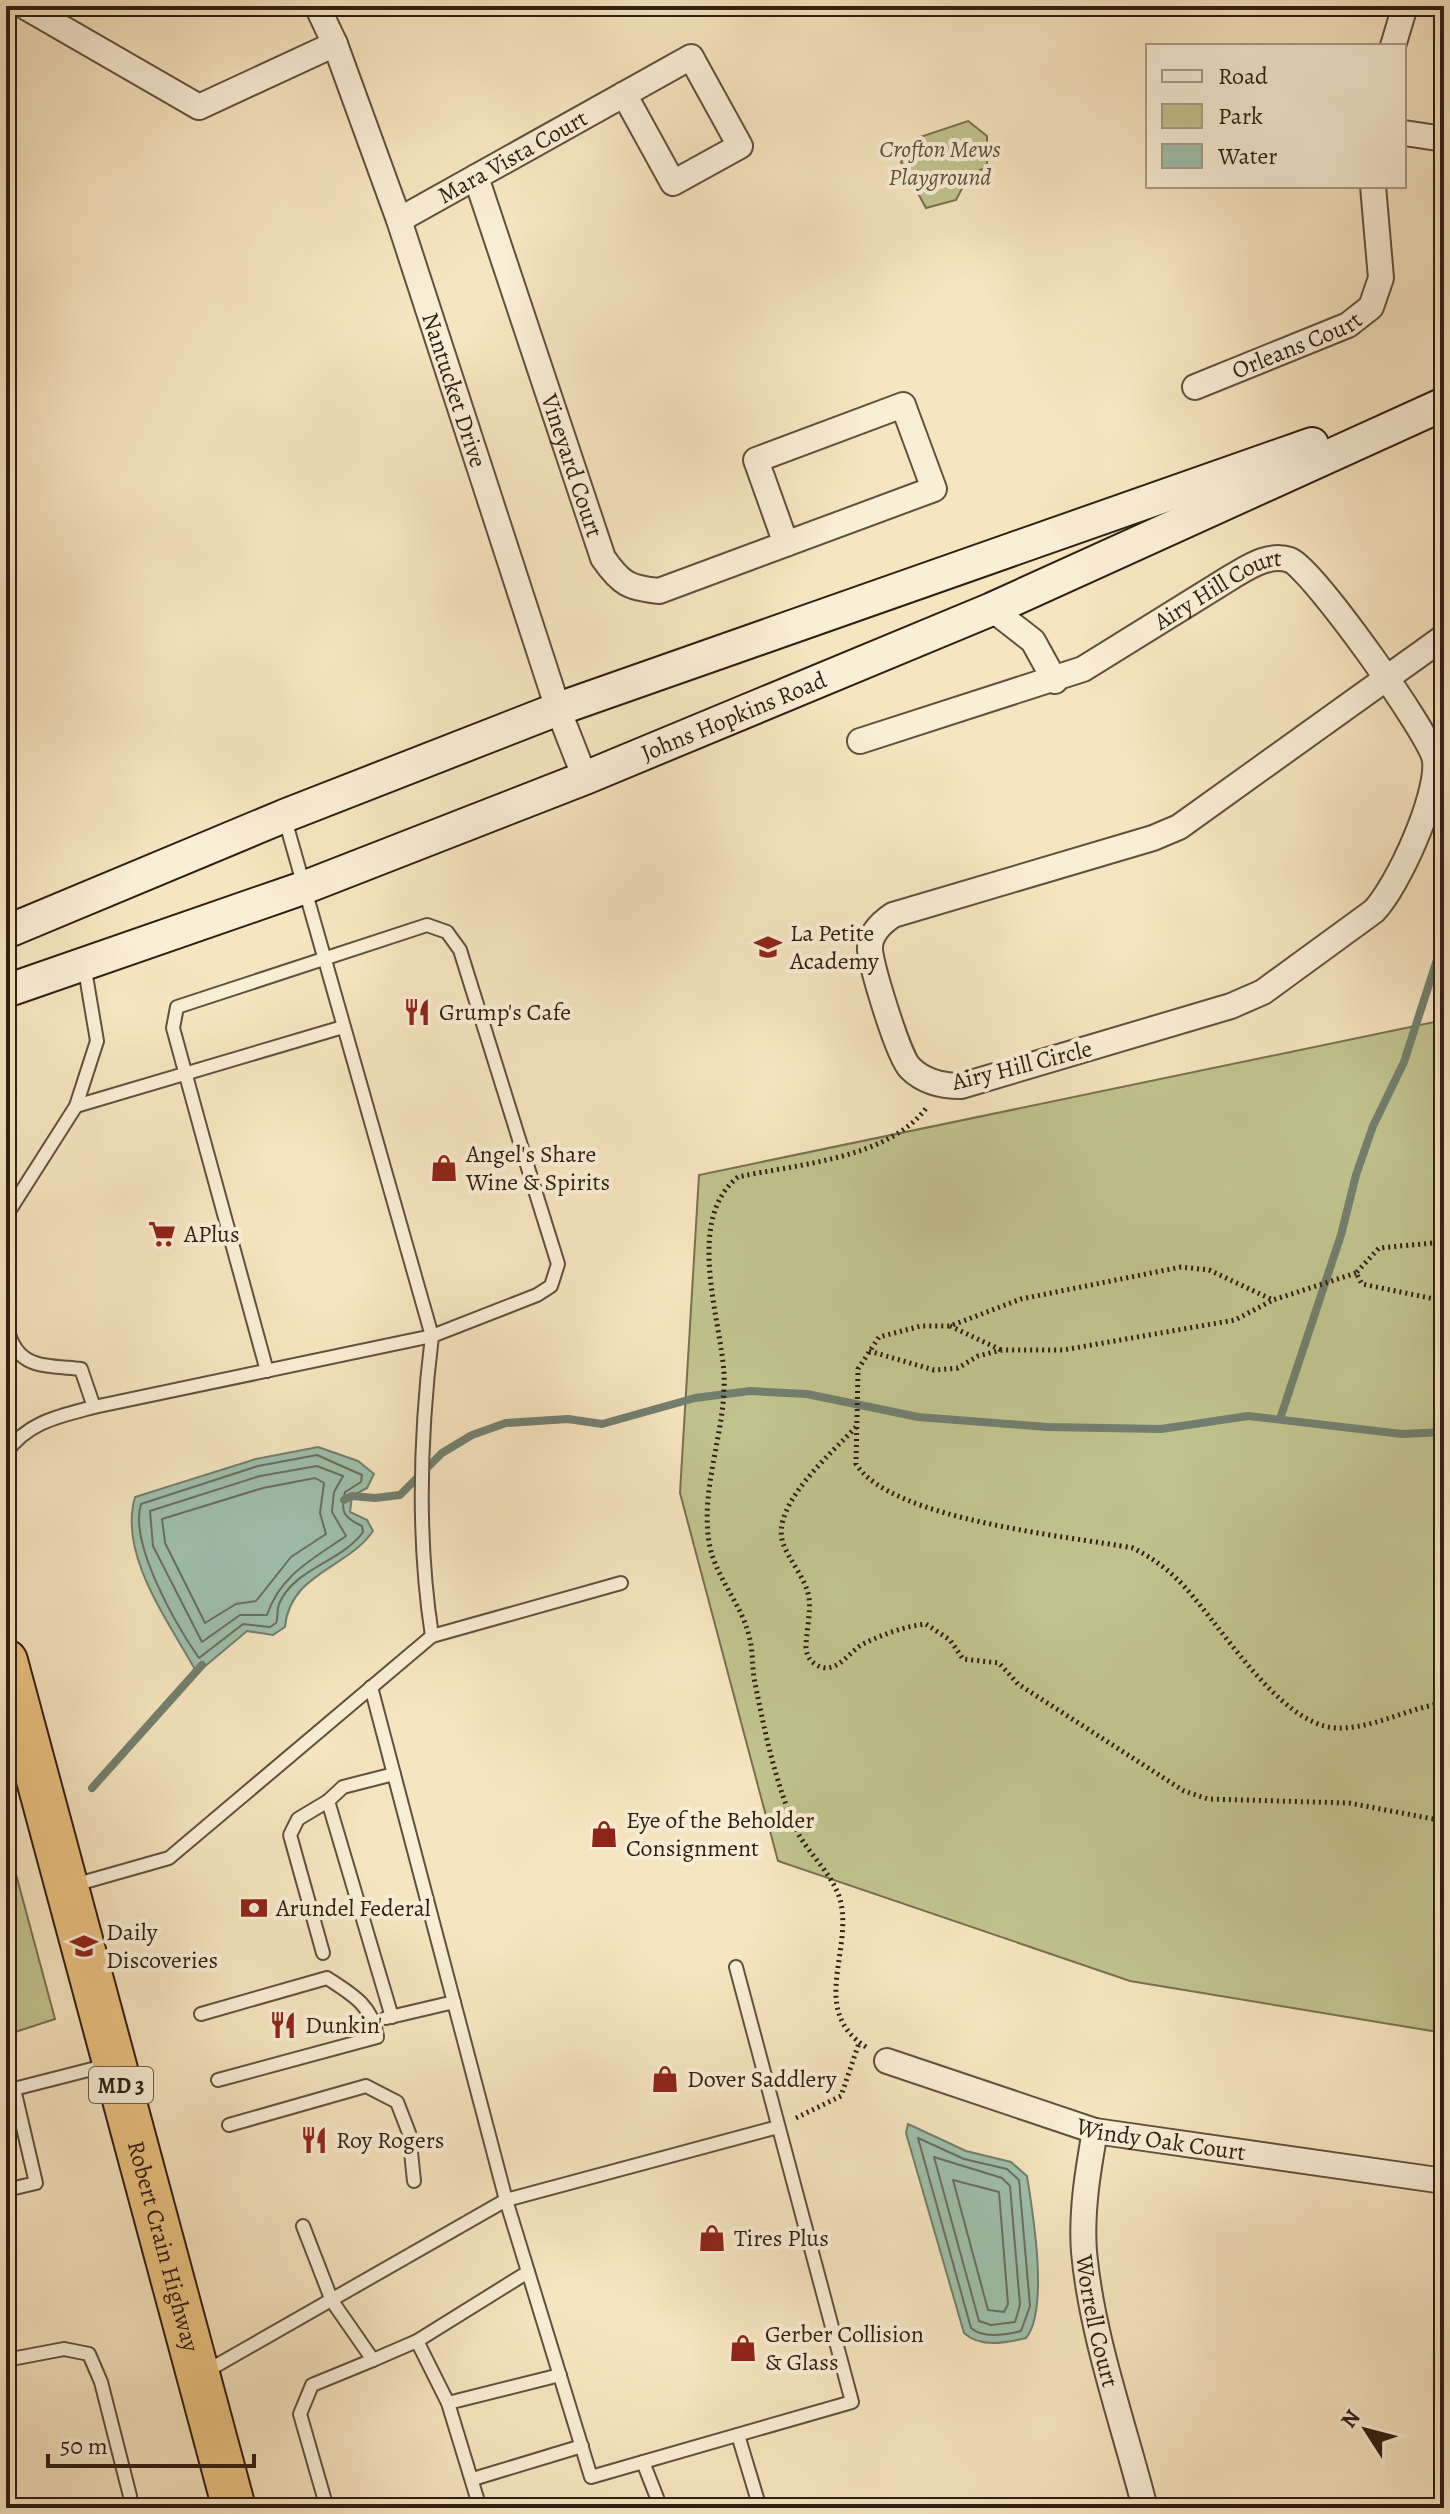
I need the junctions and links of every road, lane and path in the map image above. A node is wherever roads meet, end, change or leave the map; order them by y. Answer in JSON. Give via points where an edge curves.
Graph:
{"nodes":[{"id":1,"x":24,"y":6,"type":"edge"},
{"id":2,"x":317,"y":6,"type":"edge"},
{"id":3,"x":1405,"y":6,"type":"edge"},
{"id":4,"x":335,"y":44,"type":"junction"},
{"id":5,"x":1394,"y":44,"type":"edge"},
{"id":6,"x":624,"y":94,"type":"junction"},
{"id":7,"x":1406,"y":133,"type":"edge"},
{"id":8,"x":1444,"y":139,"type":"edge"},
{"id":9,"x":476,"y":177,"type":"junction"},
{"id":10,"x":1373,"y":188,"type":"edge"},
{"id":11,"x":399,"y":220,"type":"junction"},
{"id":12,"x":1195,"y":387,"type":"dead end"},
{"id":13,"x":1444,"y":401,"type":"edge"},
{"id":14,"x":786,"y":544,"type":"junction"},
{"id":15,"x":992,"y":609,"type":"junction"},
{"id":16,"x":1444,"y":637,"type":"edge"},
{"id":17,"x":1387,"y":680,"type":"junction"},
{"id":18,"x":1055,"y":681,"type":"junction"},
{"id":19,"x":558,"y":709,"type":"junction"},
{"id":20,"x":860,"y":741,"type":"dead end"},
{"id":21,"x":585,"y":778,"type":"junction"},
{"id":22,"x":284,"y":816,"type":"junction"},
{"id":23,"x":303,"y":888,"type":"junction"},
{"id":24,"x":6,"y":932,"type":"edge"},
{"id":25,"x":324,"y":960,"type":"junction"},
{"id":26,"x":84,"y":963,"type":"junction"},
{"id":27,"x":6,"y":991,"type":"edge"},
{"id":28,"x":343,"y":1027,"type":"junction"},
{"id":29,"x":186,"y":1073,"type":"junction"},
{"id":30,"x":940,"y":1086,"type":"junction"},
{"id":31,"x":76,"y":1106,"type":"junction"},
{"id":32,"x":6,"y":1216,"type":"edge"},
{"id":33,"x":1444,"y":1242,"type":"edge"},
{"id":34,"x":1356,"y":1273,"type":"junction"},
{"id":35,"x":1273,"y":1300,"type":"junction"},
{"id":36,"x":1444,"y":1301,"type":"edge"},
{"id":37,"x":6,"y":1323,"type":"edge"},
{"id":38,"x":950,"y":1326,"type":"junction"},
{"id":39,"x":432,"y":1336,"type":"junction"},
{"id":40,"x":1002,"y":1350,"type":"junction"},
{"id":41,"x":869,"y":1351,"type":"junction"},
{"id":42,"x":267,"y":1371,"type":"junction"},
{"id":43,"x":94,"y":1407,"type":"junction"},
{"id":44,"x":857,"y":1426,"type":"junction"},
{"id":45,"x":6,"y":1453,"type":"edge"},
{"id":46,"x":621,"y":1583,"type":"dead end"},
{"id":47,"x":432,"y":1636,"type":"junction"},
{"id":48,"x":6,"y":1661,"type":"edge"},
{"id":49,"x":371,"y":1687,"type":"junction"},
{"id":50,"x":1444,"y":1703,"type":"edge"},
{"id":51,"x":394,"y":1774,"type":"junction"},
{"id":52,"x":328,"y":1801,"type":"junction"},
{"id":53,"x":1444,"y":1821,"type":"edge"},
{"id":54,"x":67,"y":1887,"type":"junction"},
{"id":55,"x":323,"y":1953,"type":"dead end"},
{"id":56,"x":736,"y":1967,"type":"dead end"},
{"id":57,"x":454,"y":2002,"type":"junction"},
{"id":58,"x":201,"y":2014,"type":"dead end"},
{"id":59,"x":392,"y":2017,"type":"junction"},
{"id":60,"x":375,"y":2021,"type":"junction"},
{"id":61,"x":860,"y":2043,"type":"junction"},
{"id":62,"x":887,"y":2061,"type":"joint"},
{"id":63,"x":115,"y":2064,"type":"junction"},
{"id":64,"x":218,"y":2080,"type":"dead end"},
{"id":65,"x":10,"y":2090,"type":"edge"},
{"id":66,"x":229,"y":2125,"type":"dead end"},
{"id":67,"x":778,"y":2127,"type":"junction"},
{"id":68,"x":1095,"y":2131,"type":"junction"},
{"id":69,"x":414,"y":2181,"type":"dead end"},
{"id":70,"x":1444,"y":2181,"type":"edge"},
{"id":71,"x":6,"y":2190,"type":"edge"},
{"id":72,"x":506,"y":2200,"type":"junction"},
{"id":73,"x":303,"y":2226,"type":"dead end"},
{"id":74,"x":528,"y":2272,"type":"junction"},
{"id":75,"x":332,"y":2301,"type":"junction"},
{"id":76,"x":417,"y":2341,"type":"junction"},
{"id":77,"x":6,"y":2360,"type":"edge"},
{"id":78,"x":373,"y":2360,"type":"junction"},
{"id":79,"x":560,"y":2375,"type":"junction"},
{"id":80,"x":199,"y":2376,"type":"junction"},
{"id":81,"x":448,"y":2403,"type":"junction"},
{"id":82,"x":738,"y":2435,"type":"junction"},
{"id":83,"x":582,"y":2446,"type":"junction"},
{"id":84,"x":643,"y":2462,"type":"junction"},
{"id":85,"x":473,"y":2479,"type":"junction"},
{"id":86,"x":130,"y":2496,"type":"dead end"},
{"id":87,"x":234,"y":2508,"type":"edge"},
{"id":88,"x":327,"y":2508,"type":"edge"},
{"id":89,"x":480,"y":2508,"type":"edge"},
{"id":90,"x":661,"y":2508,"type":"edge"},
{"id":91,"x":760,"y":2508,"type":"edge"},
{"id":92,"x":1145,"y":2508,"type":"edge"}],
"edges":[{"from":1,"to":4,"type":"street","via":[[199,107]]},
{"from":2,"to":4,"type":"street","name":"Nantucket Drive"},
{"from":3,"to":5,"type":"street"},
{"from":4,"to":11,"type":"street","name":"Nantucket Drive"},
{"from":6,"to":6,"type":"street","name":"Mara Vista Court","via":[[691,57],[740,146],[673,183]]},
{"from":6,"to":9,"type":"street","name":"Mara Vista Court"},
{"from":7,"to":8,"type":"street"},
{"from":9,"to":11,"type":"street","name":"Mara Vista Court"},
{"from":9,"to":14,"type":"street","name":"Vineyard Court","via":[[603,558],[614,574],[632,589],[659,591]]},
{"from":10,"to":12,"type":"street","name":"Orleans Court","via":[[1381,278],[1371,307],[1348,325]]},
{"from":11,"to":19,"type":"street","name":"Nantucket Drive"},
{"from":13,"to":15,"type":"street","name":"Johns Hopkins Road"},
{"from":13,"to":19,"type":"street","name":"Johns Hopkins Road","via":[[988,555]]},
{"from":14,"to":14,"type":"street","name":"Vineyard Court","via":[[934,489],[903,405],[756,460]]},
{"from":15,"to":18,"type":"street","via":[[1033,641]]},
{"from":15,"to":21,"type":"street","name":"Johns Hopkins Road"},
{"from":16,"to":17,"type":"street","name":"Airy Hill Circle"},
{"from":17,"to":18,"type":"street","name":"Airy Hill Court","via":[[1315,582],[1291,560],[1276,558],[1245,569],[1110,655]]},
{"from":17,"to":30,"type":"street","name":"Airy Hill Circle","via":[[1427,737],[1435,759],[1434,783],[1399,877],[1374,911],[1263,992],[1231,1006],[961,1086]]},
{"from":17,"to":30,"type":"street","name":"Airy Hill Circle","via":[[1179,827],[893,915],[880,924],[870,949],[897,1044],[908,1066]]},
{"from":18,"to":20,"type":"street","name":"Airy Hill Court"},
{"from":19,"to":21,"type":"street","name":"Nantucket Drive"},
{"from":19,"to":22,"type":"street","name":"Johns Hopkins Road"},
{"from":21,"to":23,"type":"street","name":"Johns Hopkins Road"},
{"from":22,"to":23,"type":"lane"},
{"from":22,"to":24,"type":"street","name":"Johns Hopkins Road"},
{"from":23,"to":25,"type":"lane"},
{"from":23,"to":26,"type":"street","name":"Johns Hopkins Road"},
{"from":25,"to":28,"type":"lane"},
{"from":25,"to":29,"type":"lane","via":[[177,1007],[173,1028]]},
{"from":25,"to":39,"type":"lane","via":[[427,925],[447,932],[460,950],[558,1264],[551,1286],[537,1295]]},
{"from":26,"to":27,"type":"street","name":"Johns Hopkins Road"},
{"from":26,"to":31,"type":"lane","via":[[97,1041]]},
{"from":28,"to":29,"type":"lane"},
{"from":28,"to":39,"type":"lane"},
{"from":29,"to":31,"type":"lane"},
{"from":29,"to":42,"type":"lane"},
{"from":30,"to":61,"type":"path","via":[[911,1124],[876,1147],[738,1177],[723,1189],[713,1212],[710,1275],[724,1375],[708,1509],[713,1561],[749,1636],[760,1709],[794,1826],[838,1894],[844,1916],[834,1980],[837,2006]]},
{"from":31,"to":32,"type":"lane"},
{"from":33,"to":34,"type":"path","via":[[1379,1248]]},
{"from":34,"to":35,"type":"path"},
{"from":34,"to":36,"type":"path","via":[[1362,1284]]},
{"from":35,"to":38,"type":"path","via":[[1209,1270],[1181,1267],[1021,1299]]},
{"from":35,"to":40,"type":"path","via":[[1235,1320],[1063,1350]]},
{"from":37,"to":43,"type":"lane","via":[[13,1350],[32,1364],[81,1369]]},
{"from":38,"to":40,"type":"path"},
{"from":38,"to":41,"type":"path","via":[[899,1330],[879,1337]]},
{"from":39,"to":42,"type":"lane"},
{"from":39,"to":47,"type":"lane","via":[[425,1395],[424,1586]]},
{"from":40,"to":41,"type":"path","via":[[958,1368],[934,1370]]},
{"from":41,"to":44,"type":"path","via":[[858,1369]]},
{"from":42,"to":43,"type":"lane"},
{"from":43,"to":45,"type":"lane","via":[[41,1421]]},
{"from":44,"to":50,"type":"path","via":[[856,1464],[864,1477],[902,1498],[951,1515],[1133,1548],[1157,1561],[1267,1686],[1314,1722],[1335,1728],[1368,1724],[1407,1709]]},
{"from":44,"to":53,"type":"path","via":[[797,1491],[781,1533],[809,1599],[807,1656],[815,1664],[836,1665],[859,1645],[926,1624],[950,1640],[963,1659],[999,1663],[1018,1684],[1184,1791],[1208,1799],[1349,1803]]},
{"from":46,"to":47,"type":"lane"},
{"from":47,"to":49,"type":"lane"},
{"from":48,"to":54,"type":"highway","name":"Robert Crain Highway","number":"MD 3"},
{"from":49,"to":51,"type":"lane"},
{"from":49,"to":54,"type":"lane","via":[[169,1858]]},
{"from":51,"to":52,"type":"lane","via":[[343,1787]]},
{"from":51,"to":57,"type":"lane"},
{"from":52,"to":55,"type":"lane","via":[[298,1819],[290,1835]]},
{"from":52,"to":59,"type":"lane"},
{"from":54,"to":63,"type":"highway","name":"Robert Crain Highway","number":"MD 3"},
{"from":56,"to":67,"type":"lane"},
{"from":57,"to":59,"type":"lane"},
{"from":57,"to":72,"type":"lane"},
{"from":58,"to":60,"type":"lane","via":[[327,1978],[359,1998]]},
{"from":59,"to":60,"type":"lane"},
{"from":60,"to":64,"type":"lane","via":[[377,2037]]},
{"from":61,"to":62,"type":"path"},
{"from":61,"to":67,"type":"path","via":[[841,2096]]},
{"from":62,"to":68,"type":"street","name":"Windy Oak Court"},
{"from":63,"to":65,"type":"lane"},
{"from":63,"to":80,"type":"highway","name":"Robert Crain Highway","number":"MD 3"},
{"from":65,"to":71,"type":"lane","via":[[36,2183]]},
{"from":66,"to":69,"type":"lane","via":[[366,2086],[397,2102],[409,2133]]},
{"from":67,"to":72,"type":"lane"},
{"from":67,"to":82,"type":"lane","via":[[852,2402]]},
{"from":68,"to":70,"type":"street","name":"Windy Oak Court"},
{"from":68,"to":92,"type":"street","name":"Worrell Court","via":[[1085,2203],[1089,2292]]},
{"from":72,"to":74,"type":"lane"},
{"from":72,"to":75,"type":"lane"},
{"from":73,"to":75,"type":"lane"},
{"from":74,"to":76,"type":"lane"},
{"from":74,"to":79,"type":"lane"},
{"from":75,"to":78,"type":"lane"},
{"from":75,"to":80,"type":"lane"},
{"from":76,"to":78,"type":"lane"},
{"from":76,"to":81,"type":"lane"},
{"from":77,"to":86,"type":"lane","via":[[64,2349],[89,2354]]},
{"from":78,"to":88,"type":"lane","via":[[312,2385],[300,2414]]},
{"from":79,"to":81,"type":"lane"},
{"from":79,"to":83,"type":"lane"},
{"from":80,"to":87,"type":"highway","name":"Robert Crain Highway","number":"MD 3"},
{"from":81,"to":85,"type":"lane"},
{"from":82,"to":84,"type":"lane"},
{"from":82,"to":91,"type":"lane"},
{"from":83,"to":84,"type":"lane","via":[[591,2477]]},
{"from":83,"to":85,"type":"lane"},
{"from":84,"to":90,"type":"lane"},
{"from":85,"to":89,"type":"lane"}]}
